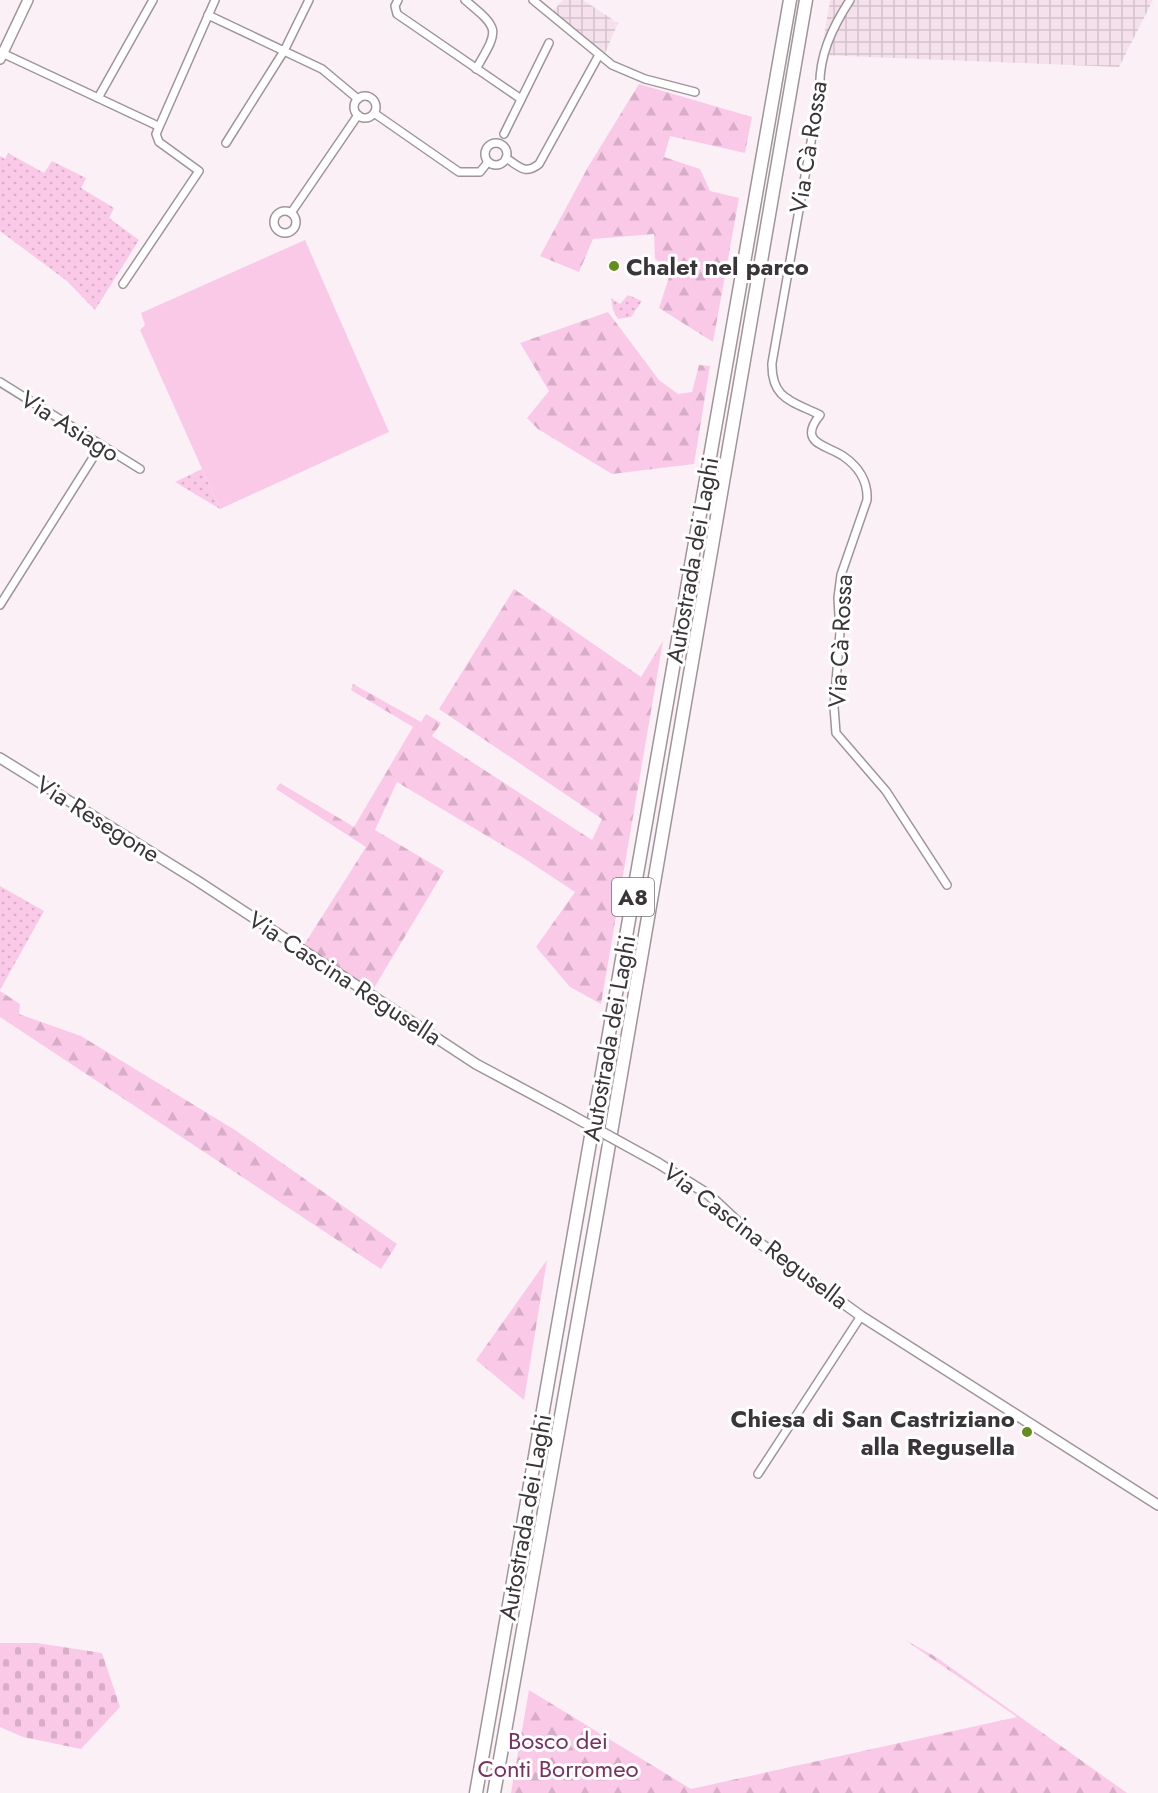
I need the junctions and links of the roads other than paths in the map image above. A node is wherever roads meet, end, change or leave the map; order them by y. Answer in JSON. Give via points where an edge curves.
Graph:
{"nodes":[{"id":1,"x":28,"y":0,"type":"edge"},
{"id":2,"x":153,"y":0,"type":"edge"},
{"id":3,"x":215,"y":0,"type":"edge"},
{"id":4,"x":309,"y":0,"type":"edge"},
{"id":5,"x":398,"y":0,"type":"edge"},
{"id":6,"x":465,"y":0,"type":"edge"},
{"id":7,"x":533,"y":0,"type":"edge"},
{"id":8,"x":790,"y":0,"type":"edge"},
{"id":9,"x":807,"y":0,"type":"edge"},
{"id":10,"x":850,"y":0,"type":"edge"},
{"id":11,"x":208,"y":15,"type":"junction"},
{"id":12,"x":549,"y":43,"type":"dead end"},
{"id":13,"x":284,"y":51,"type":"junction"},
{"id":14,"x":599,"y":55,"type":"junction"},
{"id":15,"x":1,"y":56,"type":"edge"},
{"id":16,"x":476,"y":69,"type":"junction"},
{"id":17,"x":695,"y":92,"type":"dead end"},
{"id":18,"x":98,"y":98,"type":"junction"},
{"id":19,"x":358,"y":99,"type":"junction"},
{"id":20,"x":521,"y":99,"type":"junction"},
{"id":21,"x":374,"y":113,"type":"junction"},
{"id":22,"x":358,"y":115,"type":"junction"},
{"id":23,"x":158,"y":126,"type":"junction"},
{"id":24,"x":504,"y":134,"type":"dead end"},
{"id":25,"x":226,"y":143,"type":"dead end"},
{"id":26,"x":506,"y":158,"type":"junction"},
{"id":27,"x":488,"y":162,"type":"junction"},
{"id":28,"x":291,"y":213,"type":"dead end"},
{"id":29,"x":123,"y":284,"type":"dead end"},
{"id":30,"x":0,"y":382,"type":"edge"},
{"id":31,"x":101,"y":445,"type":"junction"},
{"id":32,"x":140,"y":469,"type":"dead end"},
{"id":33,"x":0,"y":605,"type":"edge"},
{"id":34,"x":1,"y":762,"type":"edge"},
{"id":35,"x":196,"y":880,"type":"joint"},
{"id":36,"x":947,"y":885,"type":"dead end"},
{"id":37,"x":861,"y":1316,"type":"junction"},
{"id":38,"x":758,"y":1474,"type":"dead end"},
{"id":39,"x":1158,"y":1505,"type":"edge"},
{"id":40,"x":476,"y":1793,"type":"edge"},
{"id":41,"x":494,"y":1793,"type":"edge"}],
"edges":[{"from":1,"to":15,"type":"street"},
{"from":2,"to":18,"type":"street"},
{"from":3,"to":11,"type":"street"},
{"from":4,"to":13,"type":"street"},
{"from":5,"to":16,"type":"street","via":[[397,14]]},
{"from":6,"to":16,"type":"street","via":[[493,28],[492,41]]},
{"from":7,"to":14,"type":"street"},
{"from":8,"to":40,"type":"highway","name":"Autostrada dei Laghi","number":"A8"},
{"from":9,"to":41,"type":"highway","name":"Autostrada dei Laghi","number":"A8"},
{"from":10,"to":36,"type":"street","name":"Via Cà Rossa","via":[[821,61],[820,91],[771,375],[777,391],[820,415],[812,429],[817,444],[843,456],[861,472],[867,490],[867,500],[840,575],[836,733],[886,791]]},
{"from":11,"to":13,"type":"street"},
{"from":11,"to":23,"type":"street"},
{"from":12,"to":20,"type":"street"},
{"from":13,"to":19,"type":"street","via":[[322,69]]},
{"from":13,"to":25,"type":"street"},
{"from":14,"to":17,"type":"street","via":[[645,79]]},
{"from":14,"to":26,"type":"street","via":[[539,164],[525,170]]},
{"from":15,"to":18,"type":"street"},
{"from":16,"to":20,"type":"street"},
{"from":18,"to":23,"type":"street"},
{"from":19,"to":21,"type":"street","via":[[371,98],[376,106]]},
{"from":19,"to":22,"type":"street"},
{"from":20,"to":24,"type":"street"},
{"from":21,"to":22,"type":"street","via":[[368,117]]},
{"from":21,"to":27,"type":"street","via":[[459,172],[480,172]]},
{"from":22,"to":28,"type":"street"},
{"from":23,"to":29,"type":"street","via":[[159,142],[199,171]]},
{"from":26,"to":27,"type":"street","via":[[498,165]]},
{"from":26,"to":27,"type":"street","via":[[505,148],[492,144],[485,152]]},
{"from":30,"to":31,"type":"street","name":"Via Asiago"},
{"from":31,"to":32,"type":"street","name":"Via Asiago"},
{"from":31,"to":33,"type":"street"},
{"from":34,"to":35,"type":"street","name":"Via Resegone"},
{"from":35,"to":37,"type":"street","name":"Via Cascina Regusella","bridge":true,"via":[[477,1064],[658,1162],[709,1195],[761,1244]]},
{"from":37,"to":38,"type":"street"},
{"from":37,"to":39,"type":"street","name":"Via Cascina Regusella"}]}
